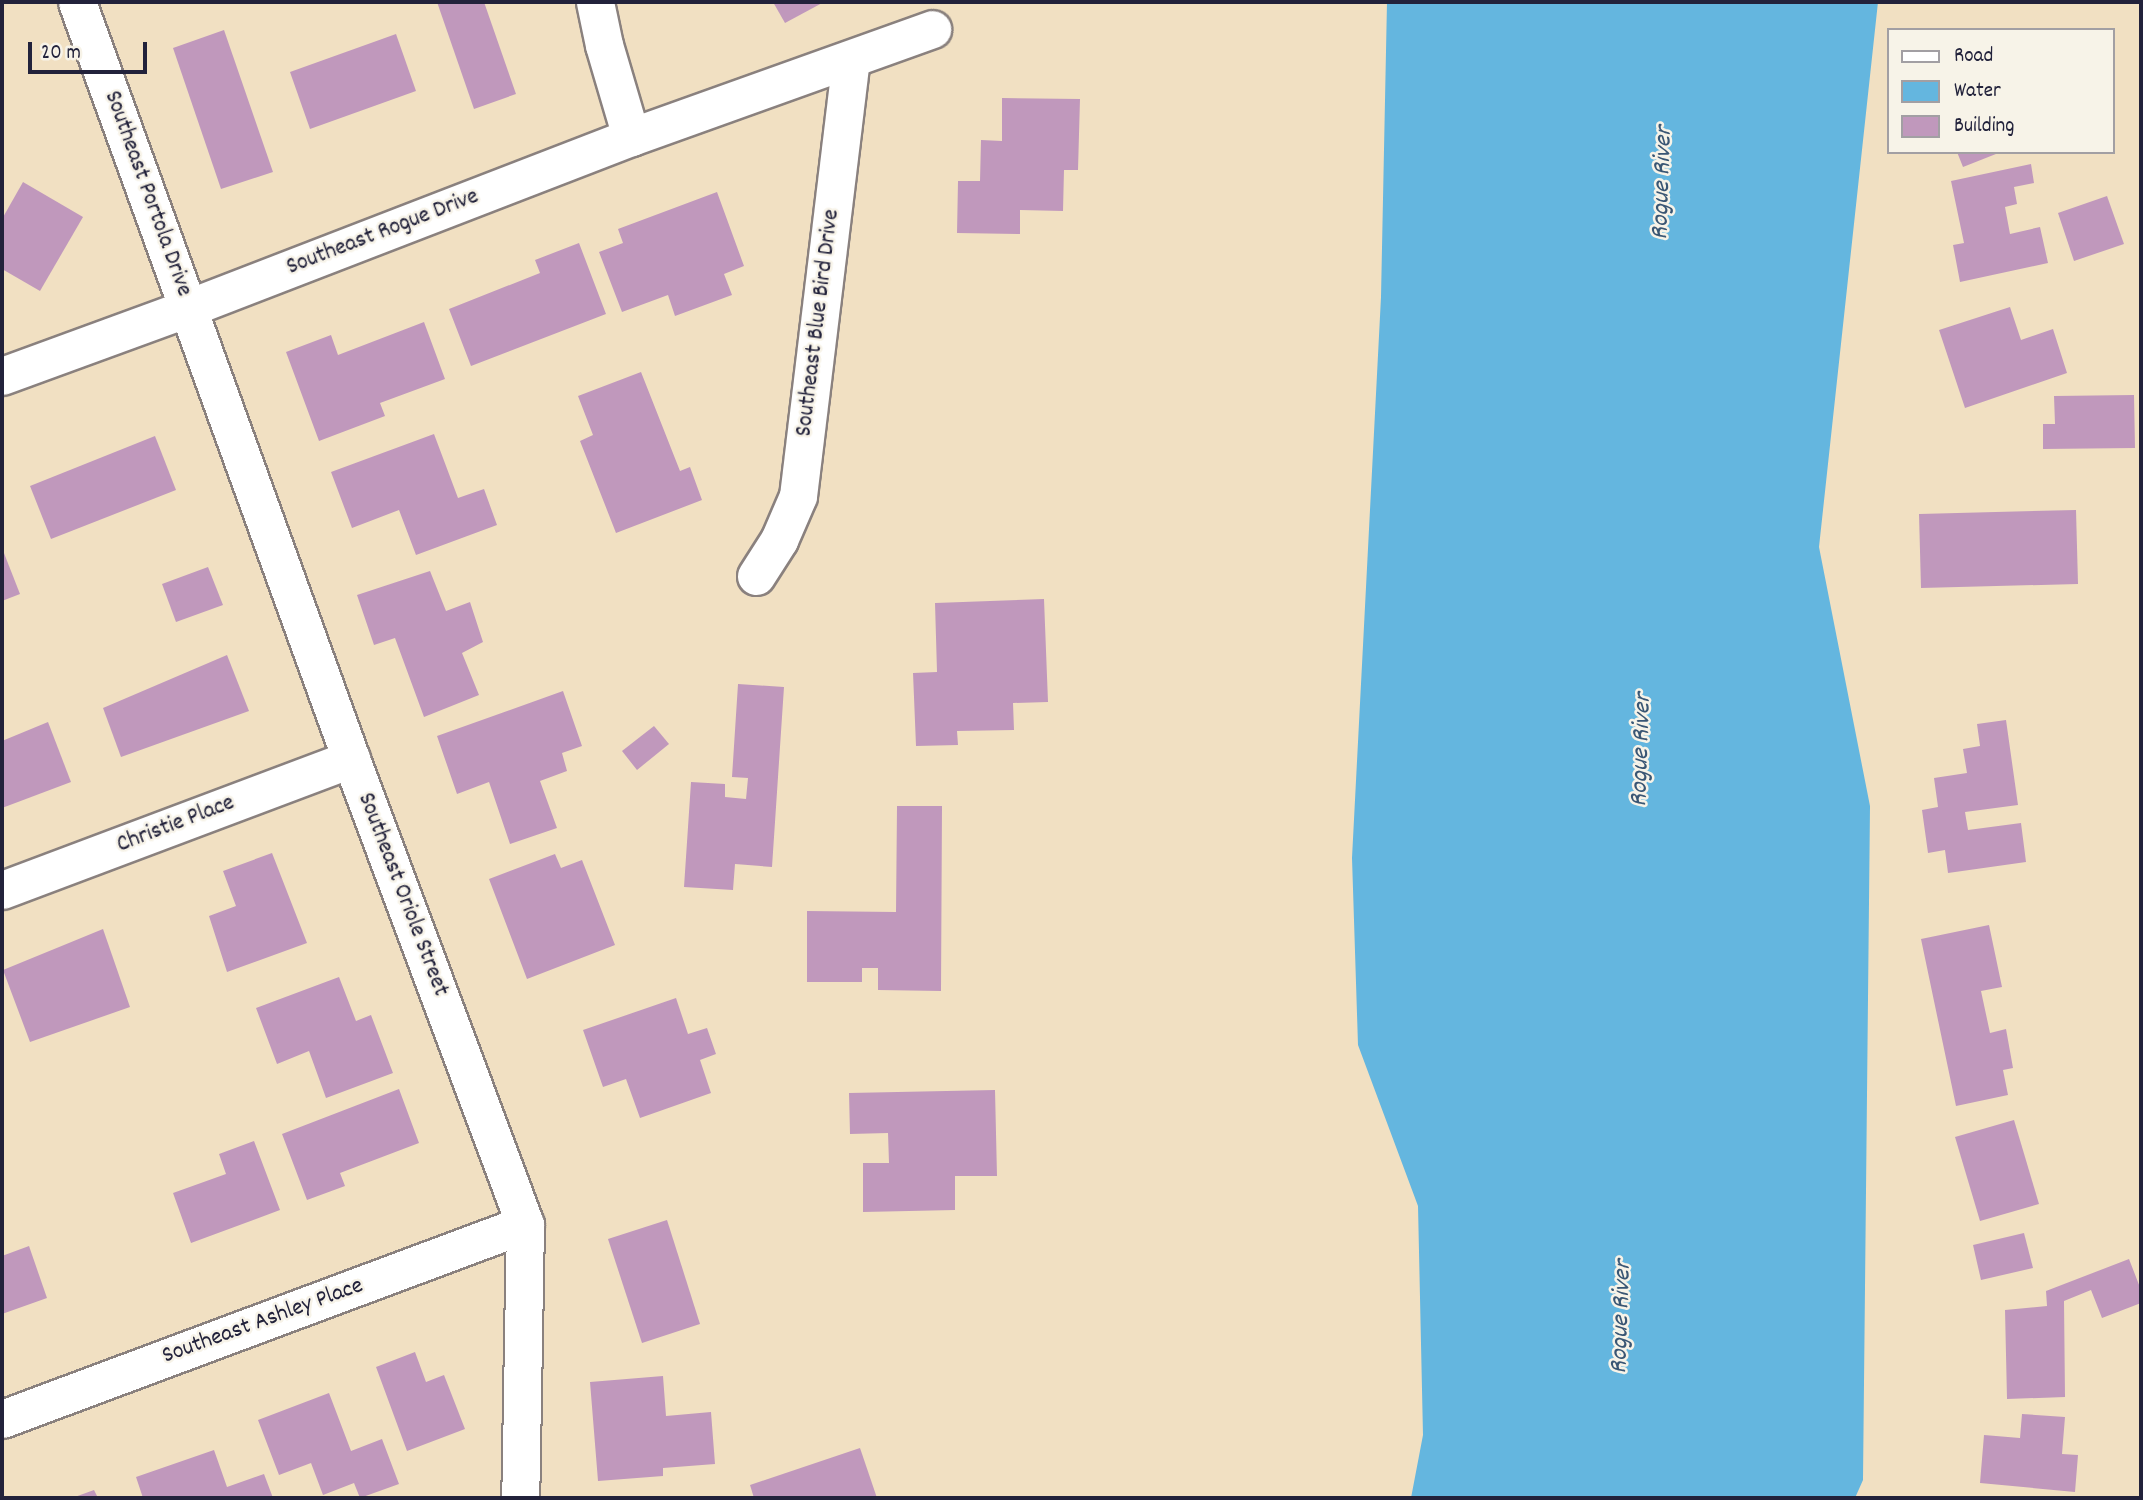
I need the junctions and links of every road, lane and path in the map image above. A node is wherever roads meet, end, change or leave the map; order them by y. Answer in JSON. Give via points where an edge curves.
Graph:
{"nodes":[{"id":1,"x":77,"y":2,"type":"edge"},
{"id":2,"x":595,"y":2,"type":"edge"},
{"id":3,"x":932,"y":29,"type":"dead end"},
{"id":4,"x":851,"y":60,"type":"junction"},
{"id":5,"x":631,"y":137,"type":"junction"},
{"id":6,"x":188,"y":308,"type":"junction"},
{"id":7,"x":2,"y":376,"type":"edge"},
{"id":8,"x":756,"y":576,"type":"dead end"},
{"id":9,"x":351,"y":760,"type":"junction"},
{"id":10,"x":2,"y":890,"type":"edge"},
{"id":11,"x":525,"y":1224,"type":"junction"},
{"id":12,"x":2,"y":1419,"type":"edge"},
{"id":13,"x":520,"y":1498,"type":"edge"}],
"edges":[{"from":1,"to":6,"type":"street","name":"Southeast Portola Drive"},
{"from":2,"to":5,"type":"street"},
{"from":3,"to":4,"type":"street","name":"Southeast Rogue Drive"},
{"from":4,"to":5,"type":"street","name":"Southeast Rogue Drive"},
{"from":4,"to":8,"type":"street","name":"Southeast Blue Bird Drive","via":[[799,496]]},
{"from":5,"to":6,"type":"street","name":"Southeast Rogue Drive"},
{"from":6,"to":7,"type":"street","name":"Southeast Rogue Drive"},
{"from":6,"to":9,"type":"street","name":"Southeast Oriole Street"},
{"from":9,"to":10,"type":"street","name":"Christie Place"},
{"from":9,"to":11,"type":"street","name":"Southeast Oriole Street"},
{"from":11,"to":12,"type":"street","name":"Southeast Ashley Place"},
{"from":11,"to":13,"type":"street","name":"Southeast Oriole Street"}]}
